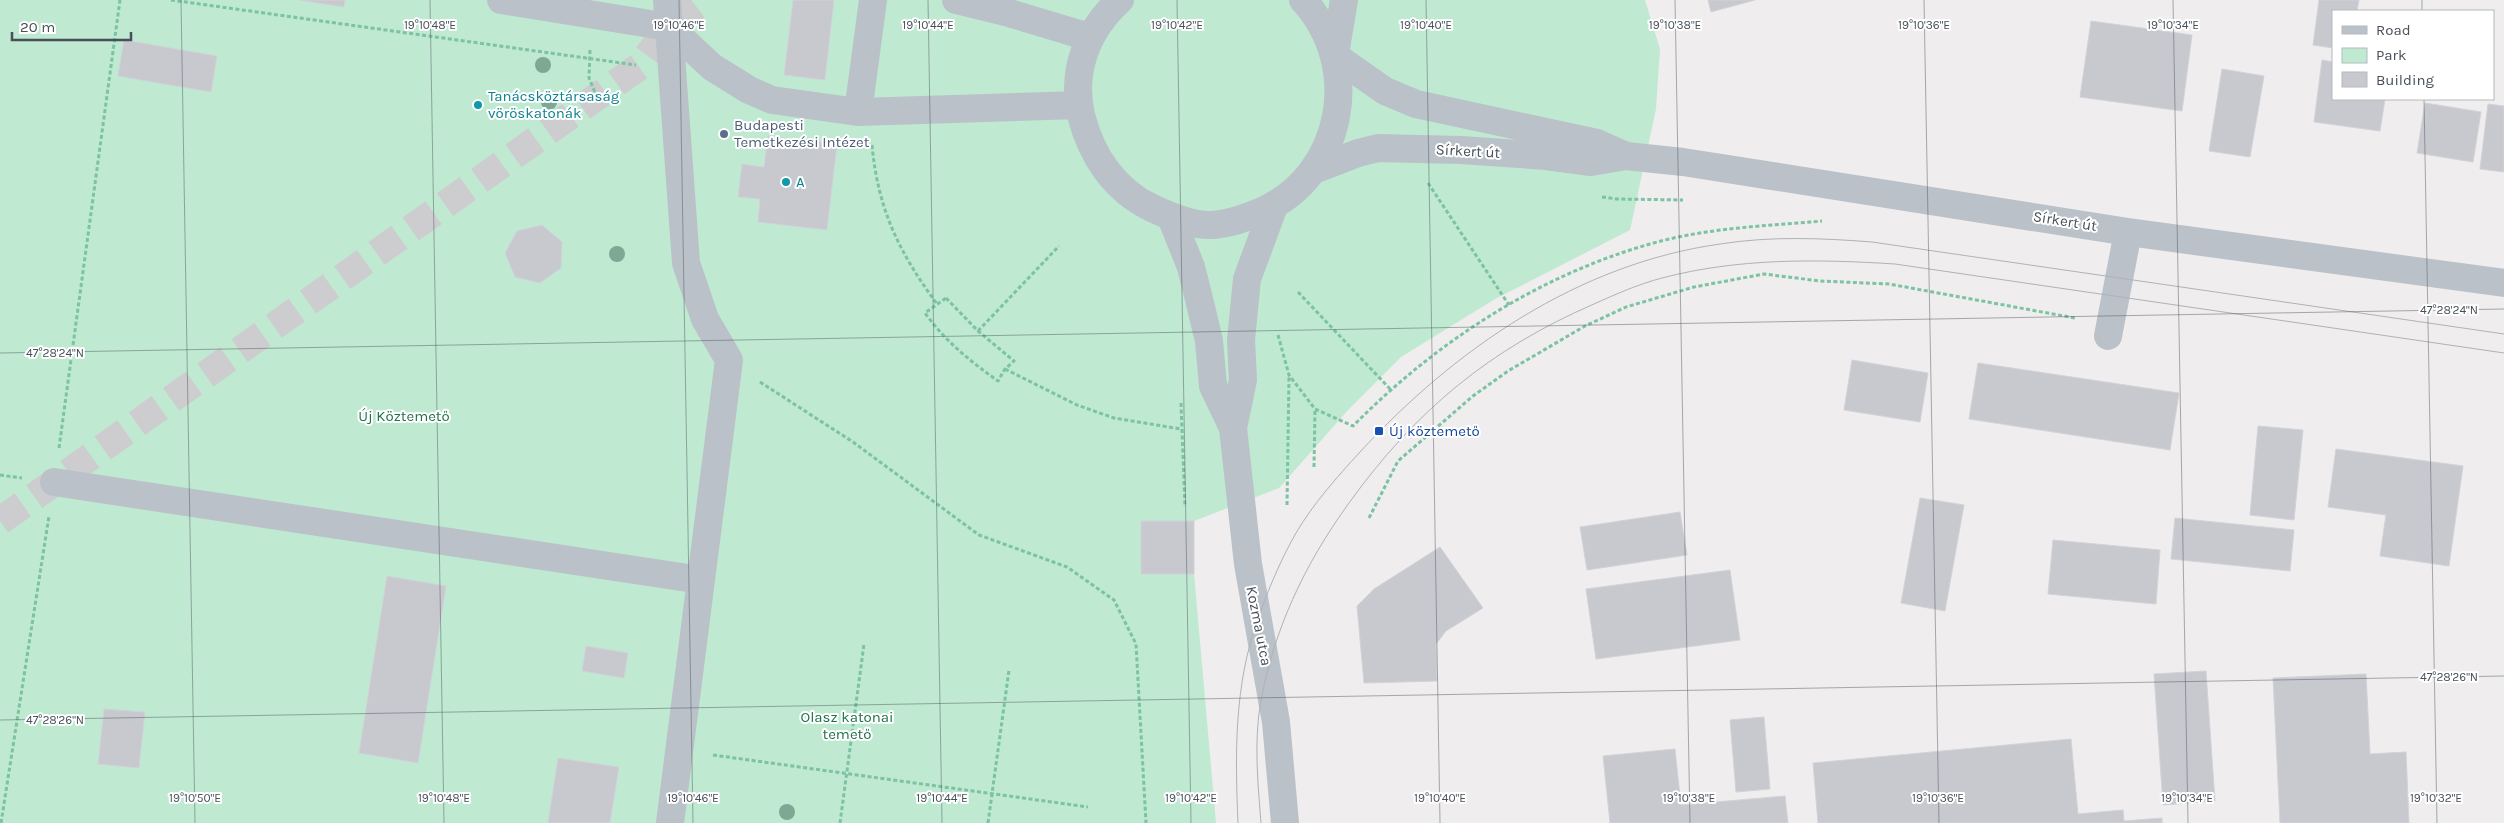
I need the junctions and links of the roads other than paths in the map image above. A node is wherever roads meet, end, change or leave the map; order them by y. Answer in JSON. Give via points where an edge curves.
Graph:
{"nodes":[{"id":1,"x":500,"y":0,"type":"edge"},
{"id":2,"x":667,"y":0,"type":"edge"},
{"id":3,"x":674,"y":0,"type":"edge"},
{"id":4,"x":873,"y":0,"type":"edge"},
{"id":5,"x":956,"y":0,"type":"edge"},
{"id":6,"x":1120,"y":0,"type":"edge"},
{"id":7,"x":1303,"y":0,"type":"edge"},
{"id":8,"x":1344,"y":0,"type":"edge"},
{"id":9,"x":669,"y":27,"type":"junction"},
{"id":10,"x":1089,"y":37,"type":"junction"},
{"id":11,"x":1335,"y":56,"type":"junction"},
{"id":12,"x":1079,"y":105,"type":"junction"},
{"id":13,"x":858,"y":112,"type":"junction"},
{"id":14,"x":1626,"y":156,"type":"junction"},
{"id":15,"x":1314,"y":170,"type":"junction"},
{"id":16,"x":1274,"y":206,"type":"junction"},
{"id":17,"x":1171,"y":217,"type":"junction"},
{"id":18,"x":2128,"y":232,"type":"junction"},
{"id":19,"x":2504,"y":284,"type":"edge"},
{"id":20,"x":2109,"y":330,"type":"road end"},
{"id":21,"x":1233,"y":428,"type":"junction"},
{"id":22,"x":54,"y":482,"type":"road end"},
{"id":23,"x":700,"y":580,"type":"junction"},
{"id":24,"x":670,"y":823,"type":"edge"},
{"id":25,"x":1285,"y":823,"type":"edge"}],
"edges":[{"from":1,"to":9,"type":"street"},
{"from":2,"to":9,"type":"street"},
{"from":3,"to":9,"type":"street"},
{"from":4,"to":13,"type":"street"},
{"from":5,"to":10,"type":"street"},
{"from":6,"to":10,"type":"street","via":[[1105,13]]},
{"from":7,"to":11,"type":"street","via":[[1323,29]]},
{"from":8,"to":11,"type":"street"},
{"from":9,"to":13,"type":"street","via":[[712,67],[757,94],[772,100]]},
{"from":9,"to":23,"type":"street","via":[[686,263],[705,318],[729,360]]},
{"from":10,"to":12,"type":"street","via":[[1080,69]]},
{"from":11,"to":14,"type":"street","name":"Sírkert út","via":[[1385,91],[1416,104],[1597,143]]},
{"from":11,"to":15,"type":"street","via":[[1340,89],[1337,121]]},
{"from":12,"to":13,"type":"street"},
{"from":12,"to":17,"type":"street","via":[[1087,139],[1101,165],[1141,203]]},
{"from":14,"to":15,"type":"street","name":"Sírkert út","via":[[1591,162],[1470,150],[1378,148]]},
{"from":14,"to":18,"type":"street","name":"Sírkert út","via":[[1835,184]]},
{"from":15,"to":16,"type":"street"},
{"from":16,"to":17,"type":"street","via":[[1242,220],[1209,225]]},
{"from":16,"to":21,"type":"street","name":"Kozma utca","via":[[1247,279],[1241,340],[1243,380]]},
{"from":17,"to":21,"type":"street","name":"Kozma utca","via":[[1191,267],[1200,303],[1209,341],[1213,386]]},
{"from":18,"to":19,"type":"street","name":"Sírkert út"},
{"from":18,"to":20,"type":"street"},
{"from":21,"to":25,"type":"street","name":"Kozma utca","via":[[1248,564],[1276,722]]},
{"from":22,"to":23,"type":"street"},
{"from":23,"to":24,"type":"street"}]}
